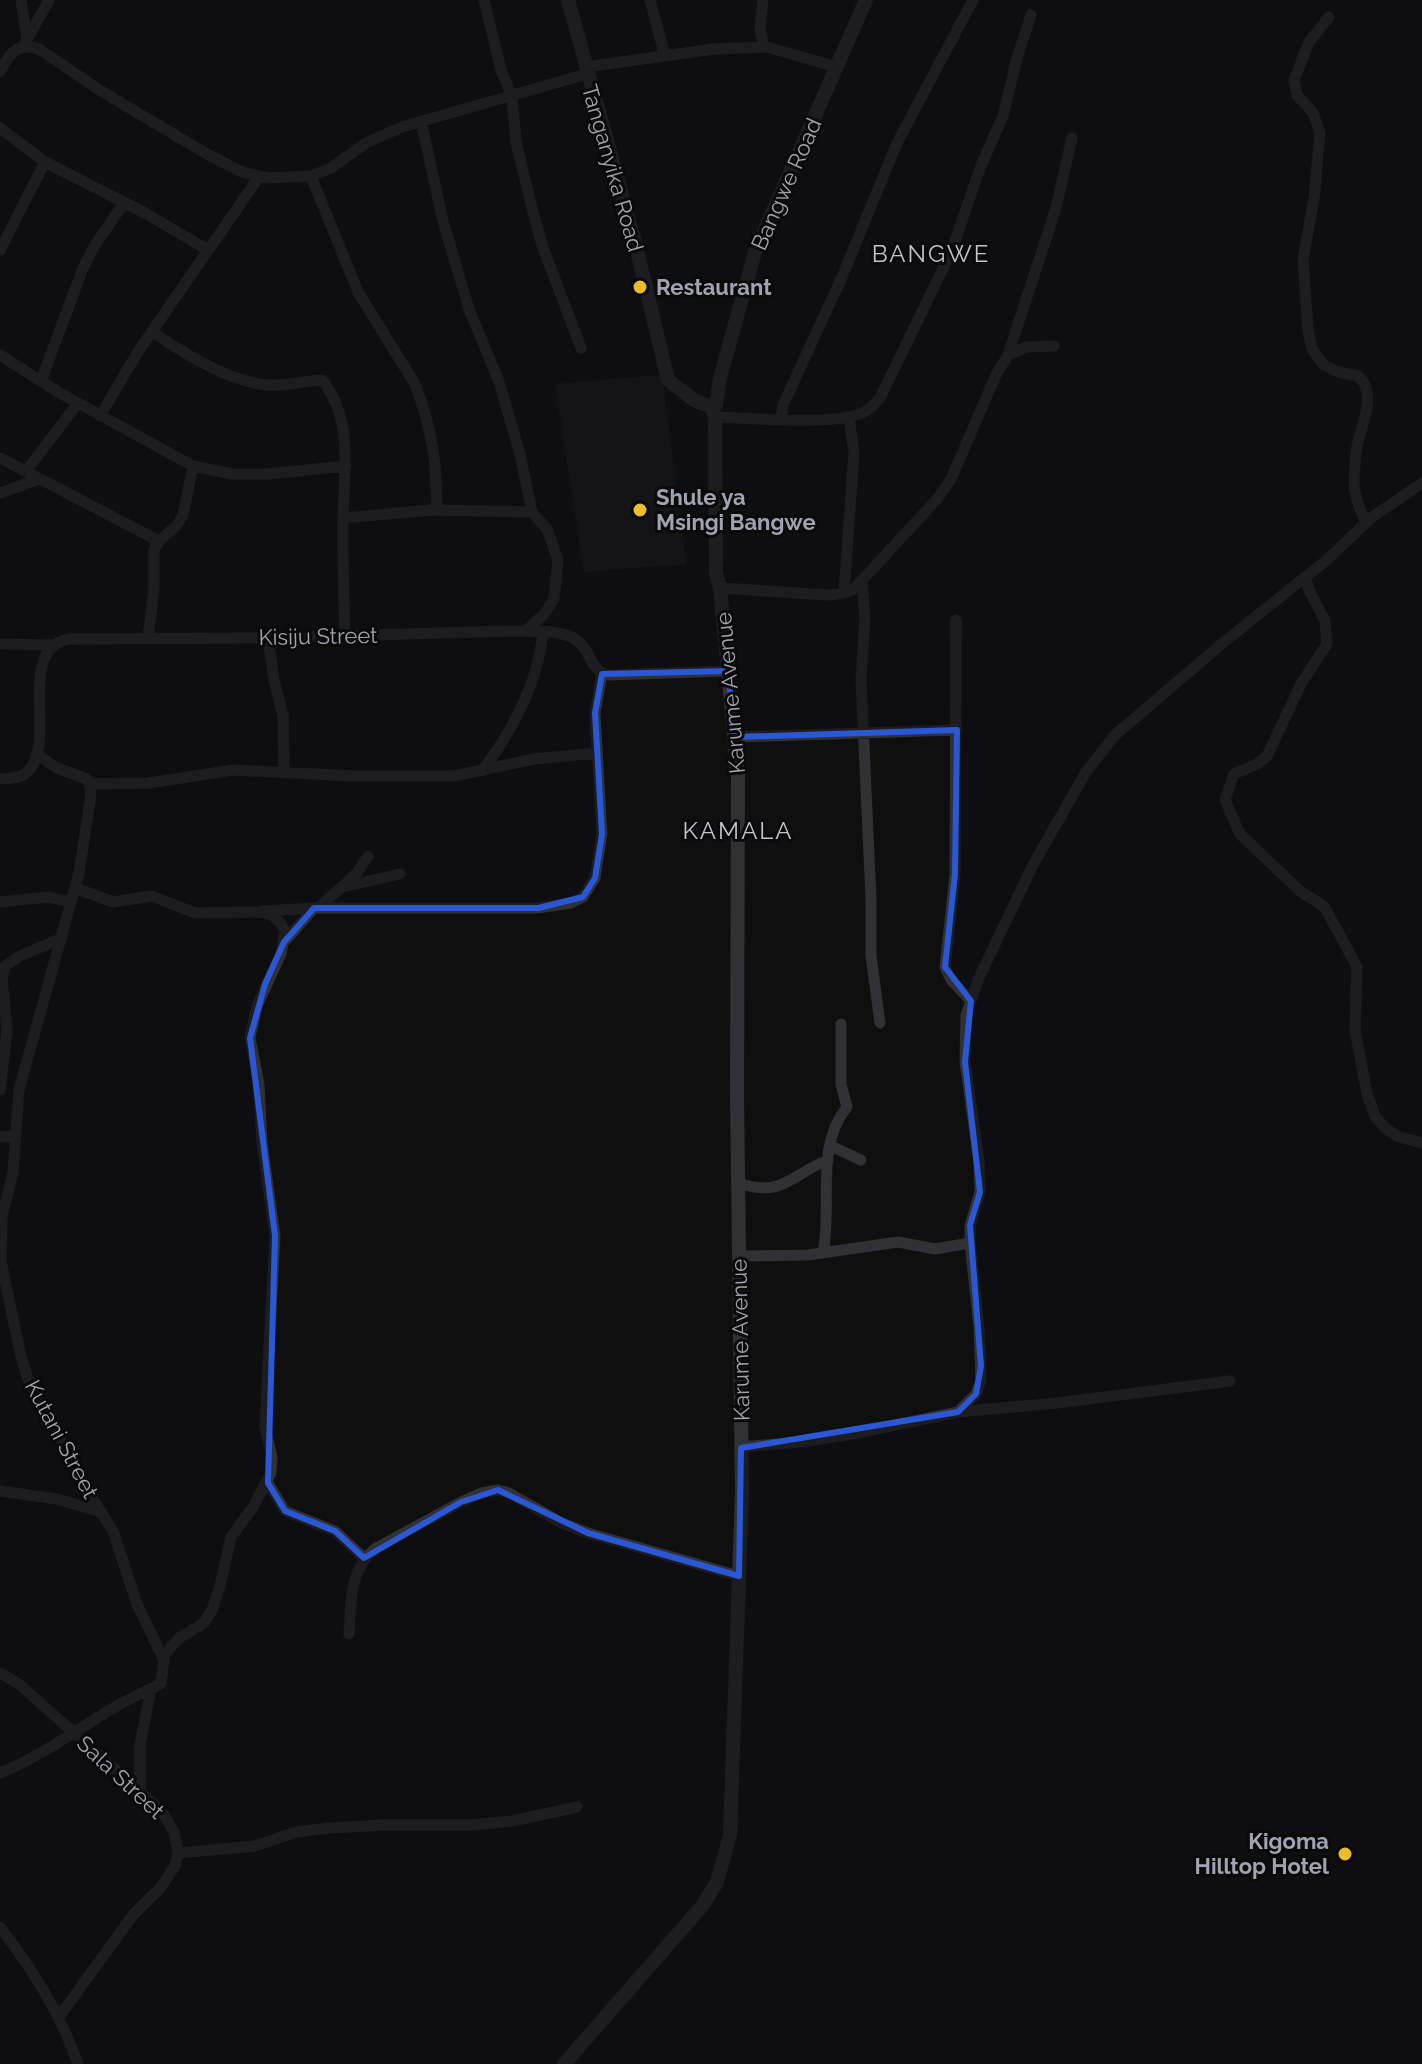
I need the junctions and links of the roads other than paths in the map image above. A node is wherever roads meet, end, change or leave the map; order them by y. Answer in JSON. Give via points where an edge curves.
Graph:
{"nodes":[{"id":1,"x":21,"y":0,"type":"edge"},
{"id":2,"x":49,"y":0,"type":"edge"},
{"id":3,"x":484,"y":0,"type":"edge"},
{"id":4,"x":568,"y":0,"type":"edge"},
{"id":5,"x":650,"y":0,"type":"edge"},
{"id":6,"x":763,"y":0,"type":"edge"},
{"id":7,"x":866,"y":0,"type":"edge"},
{"id":8,"x":973,"y":0,"type":"edge"},
{"id":9,"x":1031,"y":15,"type":"dead end"},
{"id":10,"x":1329,"y":17,"type":"dead end"},
{"id":11,"x":25,"y":43,"type":"junction"},
{"id":12,"x":764,"y":47,"type":"junction"},
{"id":13,"x":665,"y":56,"type":"junction"},
{"id":14,"x":837,"y":67,"type":"junction"},
{"id":15,"x":586,"y":71,"type":"junction"},
{"id":16,"x":0,"y":72,"type":"edge"},
{"id":17,"x":512,"y":97,"type":"junction"},
{"id":18,"x":421,"y":121,"type":"junction"},
{"id":19,"x":0,"y":128,"type":"edge"},
{"id":20,"x":1072,"y":138,"type":"dead end"},
{"id":21,"x":45,"y":162,"type":"junction"},
{"id":22,"x":311,"y":176,"type":"junction"},
{"id":23,"x":259,"y":177,"type":"junction"},
{"id":24,"x":124,"y":203,"type":"junction"},
{"id":25,"x":0,"y":250,"type":"edge"},
{"id":26,"x":208,"y":250,"type":"junction"},
{"id":27,"x":152,"y":332,"type":"junction"},
{"id":28,"x":1054,"y":346,"type":"dead end"},
{"id":29,"x":581,"y":348,"type":"dead end"},
{"id":30,"x":0,"y":355,"type":"edge"},
{"id":31,"x":1008,"y":355,"type":"junction"},
{"id":32,"x":41,"y":381,"type":"junction"},
{"id":33,"x":78,"y":403,"type":"junction"},
{"id":34,"x":713,"y":412,"type":"junction"},
{"id":35,"x":100,"y":416,"type":"junction"},
{"id":36,"x":849,"y":417,"type":"junction"},
{"id":37,"x":781,"y":419,"type":"junction"},
{"id":38,"x":0,"y":458,"type":"edge"},
{"id":39,"x":193,"y":466,"type":"junction"},
{"id":40,"x":346,"y":466,"type":"junction"},
{"id":41,"x":26,"y":471,"type":"junction"},
{"id":42,"x":39,"y":479,"type":"junction"},
{"id":43,"x":1422,"y":483,"type":"edge"},
{"id":44,"x":0,"y":493,"type":"edge"},
{"id":45,"x":437,"y":510,"type":"junction"},
{"id":46,"x":532,"y":512,"type":"junction"},
{"id":47,"x":343,"y":518,"type":"junction"},
{"id":48,"x":1366,"y":523,"type":"junction"},
{"id":49,"x":159,"y":541,"type":"junction"},
{"id":50,"x":717,"y":560,"type":"joint"},
{"id":51,"x":1305,"y":577,"type":"junction"},
{"id":52,"x":862,"y":582,"type":"junction"},
{"id":53,"x":720,"y":588,"type":"junction"},
{"id":54,"x":844,"y":593,"type":"junction"},
{"id":55,"x":956,"y":620,"type":"dead end"},
{"id":56,"x":526,"y":631,"type":"junction"},
{"id":57,"x":543,"y":632,"type":"junction"},
{"id":58,"x":345,"y":635,"type":"junction"},
{"id":59,"x":148,"y":638,"type":"junction"},
{"id":60,"x":268,"y":638,"type":"junction"},
{"id":61,"x":0,"y":644,"type":"edge"},
{"id":62,"x":54,"y":645,"type":"junction"},
{"id":63,"x":728,"y":671,"type":"junction"},
{"id":64,"x":602,"y":674,"type":"junction"},
{"id":65,"x":957,"y":730,"type":"junction"},
{"id":66,"x":865,"y":733,"type":"junction"},
{"id":67,"x":735,"y":737,"type":"junction"},
{"id":68,"x":597,"y":753,"type":"junction"},
{"id":69,"x":36,"y":754,"type":"junction"},
{"id":70,"x":482,"y":771,"type":"junction"},
{"id":71,"x":284,"y":772,"type":"junction"},
{"id":72,"x":0,"y":779,"type":"edge"},
{"id":73,"x":90,"y":784,"type":"junction"},
{"id":74,"x":368,"y":856,"type":"dead end"},
{"id":75,"x":400,"y":874,"type":"dead end"},
{"id":76,"x":341,"y":887,"type":"junction"},
{"id":77,"x":75,"y":888,"type":"junction"},
{"id":78,"x":0,"y":902,"type":"edge"},
{"id":79,"x":71,"y":902,"type":"junction"},
{"id":80,"x":316,"y":908,"type":"junction"},
{"id":81,"x":258,"y":912,"type":"junction"},
{"id":82,"x":62,"y":938,"type":"junction"},
{"id":83,"x":284,"y":942,"type":"junction"},
{"id":84,"x":971,"y":1001,"type":"junction"},
{"id":85,"x":880,"y":1023,"type":"dead end"},
{"id":86,"x":841,"y":1024,"type":"dead end"},
{"id":87,"x":19,"y":1090,"type":"junction"},
{"id":88,"x":0,"y":1091,"type":"edge"},
{"id":89,"x":15,"y":1136,"type":"junction"},
{"id":90,"x":0,"y":1137,"type":"edge"},
{"id":91,"x":1422,"y":1143,"type":"edge"},
{"id":92,"x":831,"y":1146,"type":"junction"},
{"id":93,"x":828,"y":1160,"type":"junction"},
{"id":94,"x":861,"y":1160,"type":"dead end"},
{"id":95,"x":738,"y":1183,"type":"junction"},
{"id":96,"x":970,"y":1243,"type":"junction"},
{"id":97,"x":823,"y":1252,"type":"junction"},
{"id":98,"x":739,"y":1256,"type":"junction"},
{"id":99,"x":1230,"y":1381,"type":"dead end"},
{"id":100,"x":958,"y":1412,"type":"junction"},
{"id":101,"x":741,"y":1447,"type":"junction"},
{"id":102,"x":268,"y":1483,"type":"junction"},
{"id":103,"x":0,"y":1491,"type":"edge"},
{"id":104,"x":101,"y":1512,"type":"junction"},
{"id":105,"x":364,"y":1558,"type":"junction"},
{"id":106,"x":739,"y":1576,"type":"junction"},
{"id":107,"x":349,"y":1634,"type":"dead end"},
{"id":108,"x":163,"y":1656,"type":"junction"},
{"id":109,"x":0,"y":1673,"type":"edge"},
{"id":110,"x":151,"y":1689,"type":"junction"},
{"id":111,"x":73,"y":1732,"type":"junction"},
{"id":112,"x":0,"y":1773,"type":"edge"},
{"id":113,"x":140,"y":1793,"type":"junction"},
{"id":114,"x":577,"y":1807,"type":"dead end"},
{"id":115,"x":178,"y":1853,"type":"junction"},
{"id":116,"x":0,"y":1927,"type":"edge"},
{"id":117,"x":59,"y":2017,"type":"junction"},
{"id":118,"x":78,"y":2064,"type":"edge"},
{"id":119,"x":564,"y":2064,"type":"edge"}],
"edges":[{"from":1,"to":11,"type":"street"},
{"from":2,"to":11,"type":"street"},
{"from":3,"to":17,"type":"street"},
{"from":4,"to":15,"type":"street","name":"Tanganyika Road"},
{"from":5,"to":13,"type":"street"},
{"from":6,"to":12,"type":"street"},
{"from":7,"to":14,"type":"street","name":"Bangwe Road"},
{"from":8,"to":37,"type":"street","via":[[897,143]]},
{"from":9,"to":36,"type":"street","via":[[1003,116],[943,270],[881,396]]},
{"from":10,"to":48,"type":"street","via":[[1309,42],[1294,80],[1320,133],[1303,267],[1312,349],[1323,364],[1358,376],[1367,389],[1354,483]]},
{"from":11,"to":16,"type":"street"},
{"from":11,"to":23,"type":"street","via":[[207,154]]},
{"from":12,"to":13,"type":"street"},
{"from":12,"to":14,"type":"street"},
{"from":13,"to":15,"type":"street"},
{"from":14,"to":34,"type":"street","name":"Bangwe Road","via":[[755,252]]},
{"from":15,"to":17,"type":"street"},
{"from":15,"to":34,"type":"street","name":"Tanganyika Road","via":[[668,380]]},
{"from":17,"to":18,"type":"street"},
{"from":17,"to":29,"type":"street","via":[[516,142],[542,245]]},
{"from":18,"to":22,"type":"street","via":[[366,143]]},
{"from":18,"to":46,"type":"street","via":[[443,221],[469,309],[499,382]]},
{"from":19,"to":21,"type":"street"},
{"from":20,"to":31,"type":"street","via":[[1053,218]]},
{"from":21,"to":24,"type":"street"},
{"from":21,"to":25,"type":"street"},
{"from":22,"to":23,"type":"street"},
{"from":22,"to":45,"type":"street","via":[[358,292],[420,397],[434,447]]},
{"from":23,"to":26,"type":"street"},
{"from":24,"to":26,"type":"street"},
{"from":24,"to":32,"type":"street","via":[[83,268]]},
{"from":26,"to":27,"type":"street"},
{"from":27,"to":35,"type":"street"},
{"from":27,"to":40,"type":"street","via":[[211,367],[260,384],[322,380],[342,423]]},
{"from":28,"to":31,"type":"street","via":[[1026,347]]},
{"from":30,"to":32,"type":"street"},
{"from":31,"to":52,"type":"street","via":[[951,479]]},
{"from":32,"to":33,"type":"street"},
{"from":33,"to":35,"type":"street"},
{"from":33,"to":41,"type":"street"},
{"from":34,"to":37,"type":"street"},
{"from":34,"to":50,"type":"street","name":"Bangwe Road"},
{"from":35,"to":39,"type":"street"},
{"from":36,"to":37,"type":"street"},
{"from":36,"to":54,"type":"street","via":[[854,453]]},
{"from":38,"to":41,"type":"street"},
{"from":39,"to":40,"type":"street","via":[[268,474]]},
{"from":39,"to":49,"type":"street","via":[[183,515]]},
{"from":40,"to":47,"type":"street"},
{"from":41,"to":42,"type":"street"},
{"from":42,"to":44,"type":"street"},
{"from":42,"to":49,"type":"street"},
{"from":43,"to":48,"type":"street"},
{"from":45,"to":46,"type":"street"},
{"from":45,"to":47,"type":"street"},
{"from":46,"to":56,"type":"street","via":[[554,544],[558,575],[550,607]]},
{"from":47,"to":58,"type":"street"},
{"from":48,"to":51,"type":"street"},
{"from":49,"to":59,"type":"street"},
{"from":50,"to":53,"type":"street","name":"Karume Avenue"},
{"from":51,"to":84,"type":"street","via":[[1115,735],[1086,772],[1033,865]]},
{"from":51,"to":91,"type":"street","via":[[1325,621],[1327,644],[1267,756],[1234,774],[1225,800],[1240,834],[1301,892],[1324,906],[1357,967],[1355,1030],[1375,1116],[1399,1137]]},
{"from":52,"to":54,"type":"street"},
{"from":52,"to":66,"type":"street"},
{"from":53,"to":54,"type":"street"},
{"from":53,"to":63,"type":"street","name":"Karume Avenue"},
{"from":55,"to":65,"type":"street"},
{"from":56,"to":57,"type":"street","name":"Kisiju Street"},
{"from":56,"to":58,"type":"street","name":"Kisiju Street"},
{"from":57,"to":64,"type":"street","name":"Kisiju Street","via":[[578,641]]},
{"from":57,"to":70,"type":"street","via":[[529,692]]},
{"from":58,"to":60,"type":"street","name":"Kisiju Street"},
{"from":59,"to":60,"type":"street","name":"Kisiju Street"},
{"from":59,"to":62,"type":"street","name":"Kisiju Street","via":[[68,639]]},
{"from":60,"to":71,"type":"street","via":[[283,716]]},
{"from":61,"to":62,"type":"street","name":"Kisiju Street"},
{"from":62,"to":69,"type":"street","via":[[43,661]]},
{"from":63,"to":64,"type":"street"},
{"from":63,"to":67,"type":"street","name":"Karume Avenue"},
{"from":64,"to":68,"type":"street","via":[[595,713]]},
{"from":65,"to":66,"type":"street"},
{"from":65,"to":84,"type":"street","via":[[955,874],[945,967]]},
{"from":66,"to":67,"type":"street"},
{"from":66,"to":85,"type":"street","via":[[871,956]]},
{"from":67,"to":95,"type":"street","name":"Karume Avenue"},
{"from":68,"to":70,"type":"street"},
{"from":68,"to":80,"type":"street","via":[[602,834],[595,878],[583,897],[538,908]]},
{"from":69,"to":72,"type":"street","via":[[27,773]]},
{"from":69,"to":73,"type":"street"},
{"from":70,"to":71,"type":"street","via":[[438,777]]},
{"from":71,"to":73,"type":"street","via":[[233,770],[149,783]]},
{"from":73,"to":77,"type":"street","name":"Kutani Street"},
{"from":74,"to":76,"type":"street"},
{"from":75,"to":76,"type":"street"},
{"from":76,"to":80,"type":"street"},
{"from":77,"to":79,"type":"street","name":"Kutani Street"},
{"from":77,"to":81,"type":"street","via":[[113,902],[152,896],[195,913]]},
{"from":78,"to":79,"type":"street","via":[[48,897]]},
{"from":79,"to":82,"type":"street","name":"Kutani Street"},
{"from":80,"to":81,"type":"street"},
{"from":80,"to":83,"type":"street"},
{"from":81,"to":83,"type":"street","via":[[281,924]]},
{"from":82,"to":87,"type":"street","name":"Kutani Street"},
{"from":82,"to":88,"type":"street","via":[[5,966],[7,1031]]},
{"from":83,"to":102,"type":"street","via":[[257,1006],[250,1038],[275,1236],[265,1427],[272,1457]]},
{"from":84,"to":96,"type":"street","via":[[965,1062],[980,1192]]},
{"from":86,"to":92,"type":"street","via":[[841,1084],[847,1107]]},
{"from":87,"to":88,"type":"street"},
{"from":87,"to":89,"type":"street","name":"Kutani Street"},
{"from":89,"to":90,"type":"street"},
{"from":89,"to":104,"type":"street","name":"Kutani Street","via":[[1,1252],[12,1319],[28,1379]]},
{"from":92,"to":93,"type":"street"},
{"from":92,"to":94,"type":"street"},
{"from":93,"to":95,"type":"street","via":[[780,1187],[755,1189]]},
{"from":93,"to":97,"type":"street"},
{"from":95,"to":98,"type":"street","name":"Karume Avenue"},
{"from":96,"to":97,"type":"street","via":[[935,1249],[898,1242]]},
{"from":96,"to":100,"type":"street","via":[[981,1381]]},
{"from":97,"to":98,"type":"street"},
{"from":98,"to":101,"type":"street","name":"Karume Avenue"},
{"from":99,"to":100,"type":"street"},
{"from":100,"to":101,"type":"street","via":[[852,1434]]},
{"from":101,"to":106,"type":"street","name":"Karume Avenue"},
{"from":102,"to":105,"type":"street","via":[[285,1511],[335,1531]]},
{"from":102,"to":108,"type":"street","via":[[231,1537],[207,1619]]},
{"from":103,"to":104,"type":"street"},
{"from":104,"to":108,"type":"street","name":"Kutani Street"},
{"from":105,"to":106,"type":"street","via":[[461,1502],[498,1490],[588,1533]]},
{"from":105,"to":107,"type":"street","via":[[354,1584]]},
{"from":106,"to":119,"type":"street","name":"Karume Avenue","via":[[730,1835],[717,1882],[703,1905]]},
{"from":108,"to":110,"type":"street","via":[[161,1683]]},
{"from":109,"to":111,"type":"street","name":"Sala Street"},
{"from":110,"to":111,"type":"street"},
{"from":110,"to":113,"type":"street","via":[[140,1745]]},
{"from":111,"to":112,"type":"street"},
{"from":111,"to":113,"type":"street","name":"Sala Street"},
{"from":113,"to":115,"type":"street","name":"Sala Street","via":[[171,1824]]},
{"from":114,"to":115,"type":"street","via":[[471,1825],[330,1828],[296,1832],[255,1846]]},
{"from":115,"to":117,"type":"street","via":[[171,1874],[133,1915]]},
{"from":116,"to":117,"type":"street"},
{"from":117,"to":118,"type":"street"}]}
